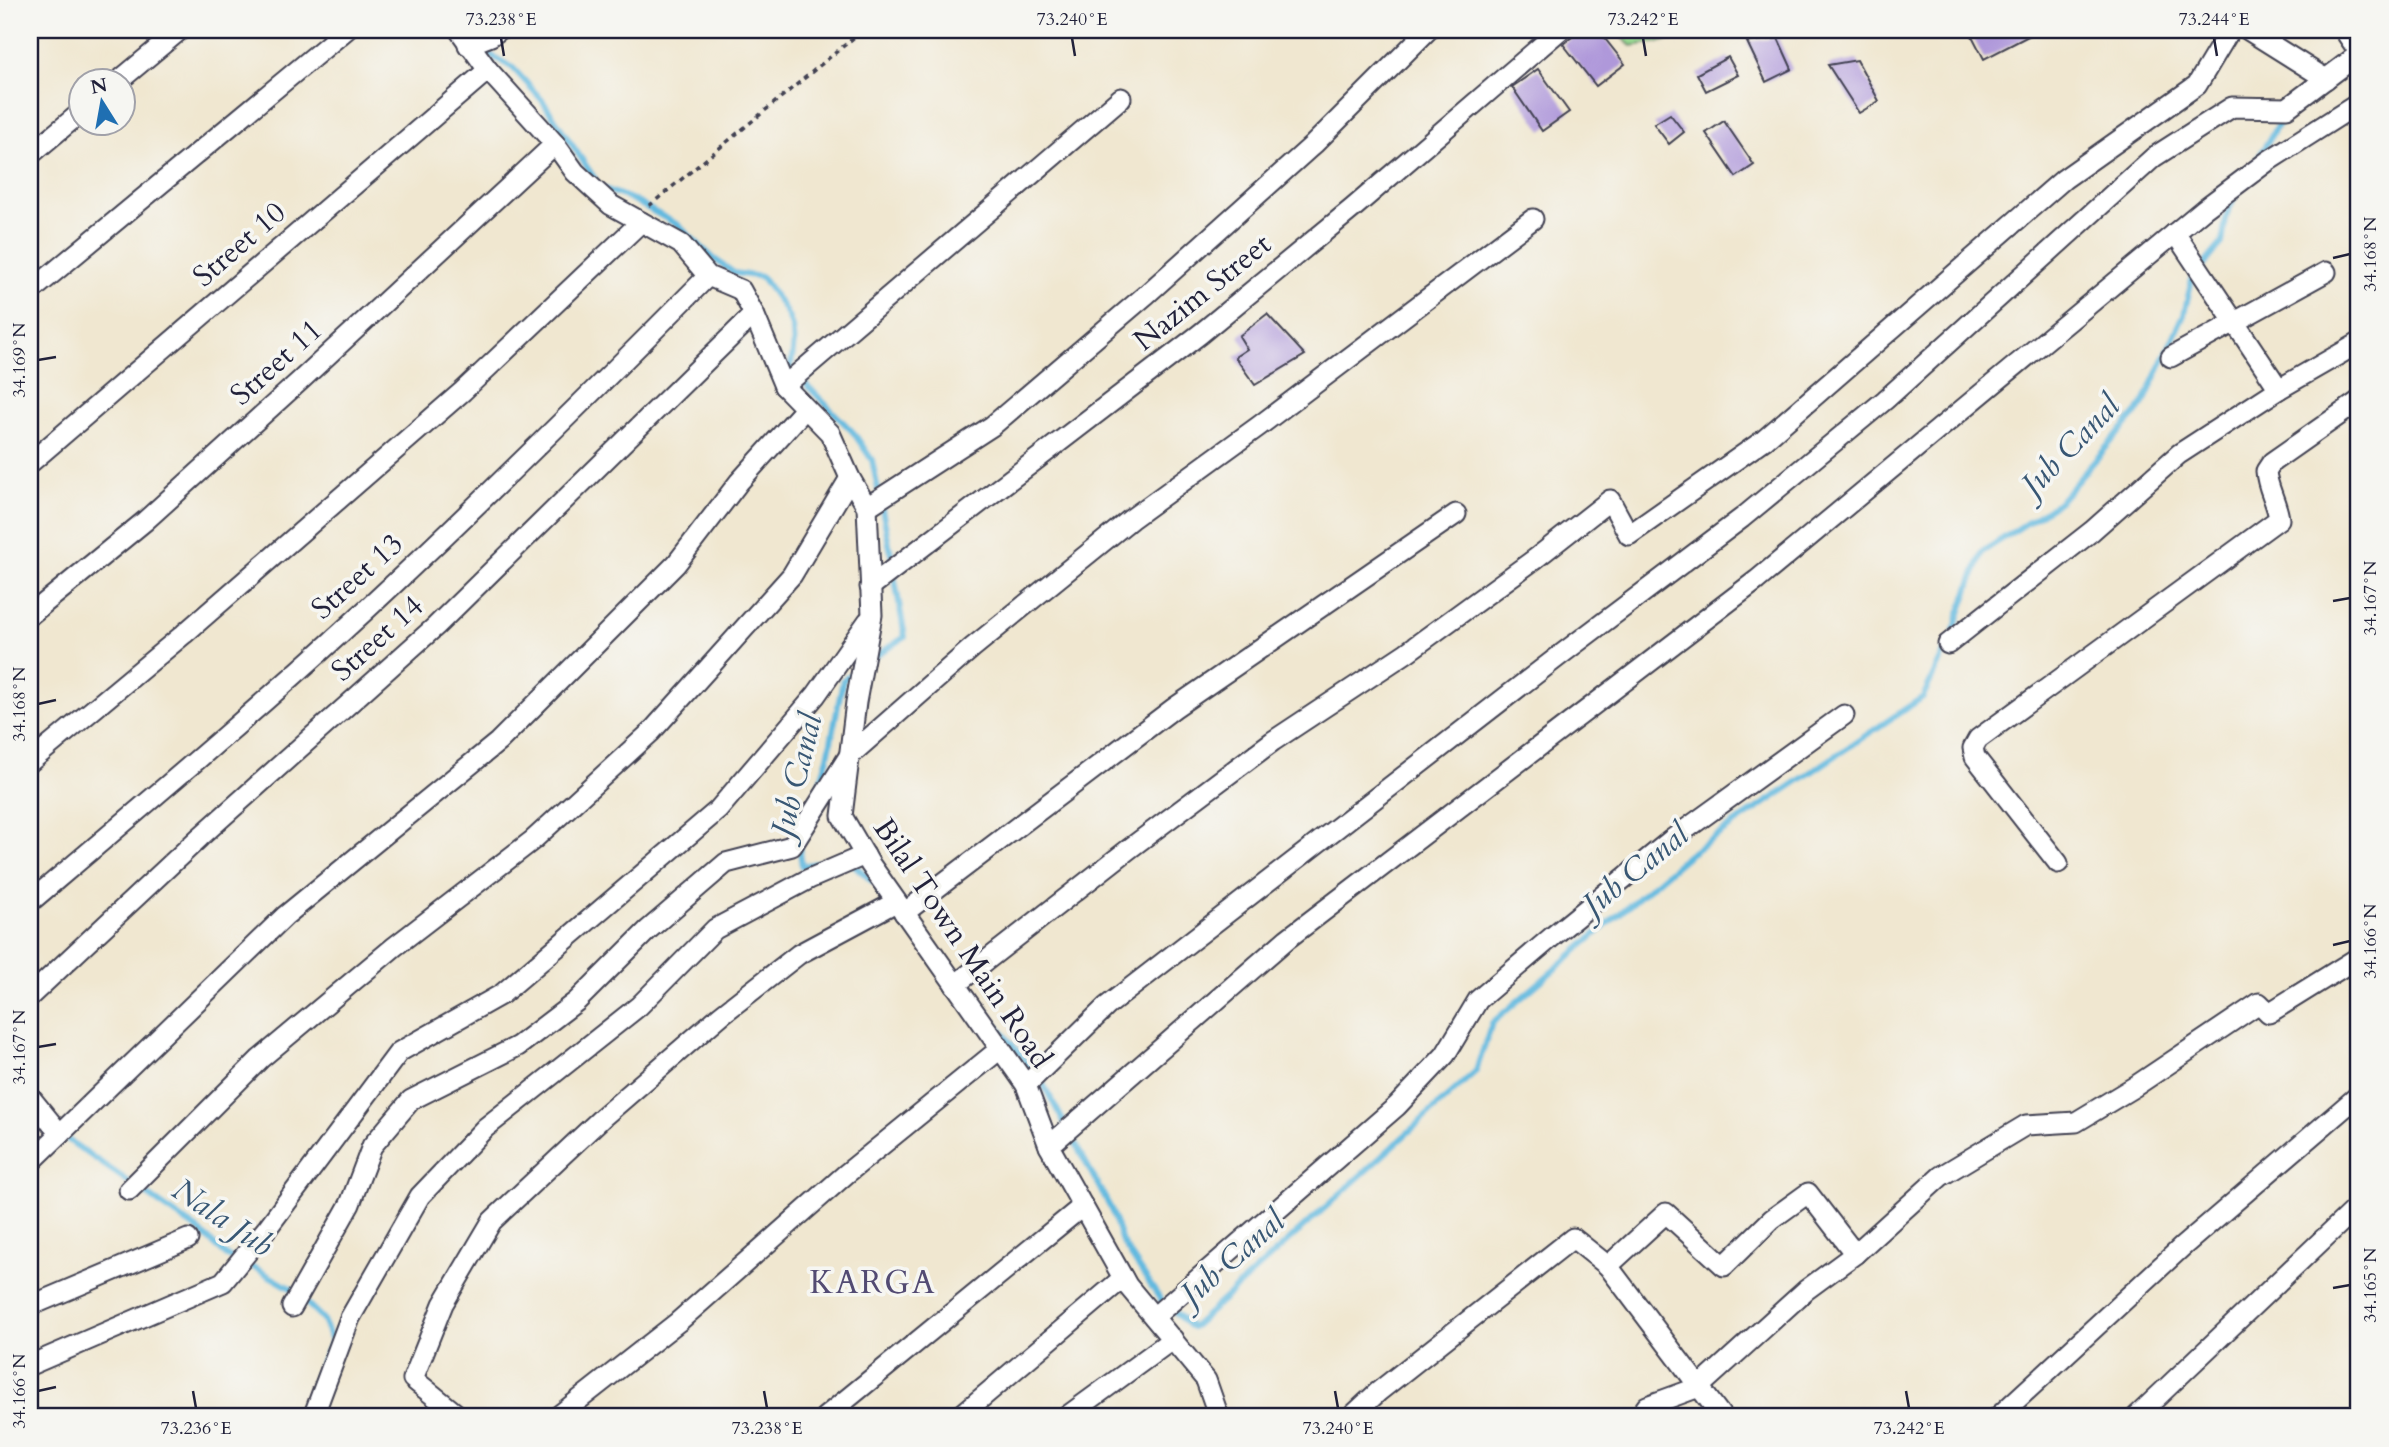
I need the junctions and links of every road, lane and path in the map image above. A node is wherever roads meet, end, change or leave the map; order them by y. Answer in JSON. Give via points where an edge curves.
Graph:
{"nodes":[{"id":1,"x":180,"y":30,"type":"edge"},
{"id":2,"x":346,"y":30,"type":"edge"},
{"id":3,"x":499,"y":30,"type":"edge"},
{"id":4,"x":863,"y":30,"type":"edge"},
{"id":5,"x":1428,"y":30,"type":"edge"},
{"id":6,"x":1560,"y":30,"type":"edge"},
{"id":7,"x":2230,"y":30,"type":"edge"},
{"id":8,"x":2248,"y":30,"type":"edge"},
{"id":9,"x":2344,"y":30,"type":"edge"},
{"id":10,"x":464,"y":37,"type":"edge"},
{"id":11,"x":2359,"y":53,"type":"edge"},
{"id":12,"x":136,"y":67,"type":"edge"},
{"id":13,"x":488,"y":70,"type":"junction"},
{"id":14,"x":2326,"y":79,"type":"junction"},
{"id":15,"x":1121,"y":98,"type":"dead end"},
{"id":16,"x":2359,"y":103,"type":"edge"},
{"id":17,"x":66,"y":125,"type":"edge"},
{"id":18,"x":555,"y":144,"type":"junction"},
{"id":19,"x":30,"y":155,"type":"edge"},
{"id":20,"x":1533,"y":219,"type":"dead end"},
{"id":21,"x":638,"y":220,"type":"junction"},
{"id":22,"x":2175,"y":233,"type":"junction"},
{"id":23,"x":2326,"y":272,"type":"dead end"},
{"id":24,"x":708,"y":276,"type":"junction"},
{"id":25,"x":30,"y":292,"type":"edge"},
{"id":26,"x":754,"y":314,"type":"junction"},
{"id":27,"x":2235,"y":323,"type":"junction"},
{"id":28,"x":2359,"y":343,"type":"edge"},
{"id":29,"x":2171,"y":357,"type":"dead end"},
{"id":30,"x":784,"y":386,"type":"junction"},
{"id":31,"x":2280,"y":389,"type":"junction"},
{"id":32,"x":2359,"y":401,"type":"edge"},
{"id":33,"x":805,"y":409,"type":"junction"},
{"id":34,"x":30,"y":463,"type":"edge"},
{"id":35,"x":850,"y":478,"type":"junction"},
{"id":36,"x":867,"y":507,"type":"junction"},
{"id":37,"x":1456,"y":514,"type":"dead end"},
{"id":38,"x":870,"y":587,"type":"junction"},
{"id":39,"x":30,"y":615,"type":"edge"},
{"id":40,"x":872,"y":615,"type":"junction"},
{"id":41,"x":1948,"y":644,"type":"dead end"},
{"id":42,"x":1844,"y":715,"type":"dead end"},
{"id":43,"x":849,"y":756,"type":"junction"},
{"id":44,"x":30,"y":762,"type":"edge"},
{"id":45,"x":865,"y":855,"type":"junction"},
{"id":46,"x":2058,"y":863,"type":"dead end"},
{"id":47,"x":30,"y":902,"type":"edge"},
{"id":48,"x":900,"y":907,"type":"junction"},
{"id":49,"x":2359,"y":957,"type":"edge"},
{"id":50,"x":955,"y":985,"type":"junction"},
{"id":51,"x":30,"y":996,"type":"edge"},
{"id":52,"x":1000,"y":1049,"type":"junction"},
{"id":53,"x":1026,"y":1086,"type":"junction"},
{"id":54,"x":2359,"y":1095,"type":"edge"},
{"id":55,"x":30,"y":1097,"type":"edge"},
{"id":56,"x":60,"y":1134,"type":"junction"},
{"id":57,"x":1049,"y":1146,"type":"junction"},
{"id":58,"x":30,"y":1163,"type":"edge"},
{"id":59,"x":129,"y":1190,"type":"dead end"},
{"id":60,"x":2359,"y":1205,"type":"edge"},
{"id":61,"x":1083,"y":1206,"type":"junction"},
{"id":62,"x":188,"y":1239,"type":"dead end"},
{"id":63,"x":1855,"y":1254,"type":"junction"},
{"id":64,"x":1608,"y":1266,"type":"junction"},
{"id":65,"x":1123,"y":1278,"type":"junction"},
{"id":66,"x":30,"y":1306,"type":"edge"},
{"id":67,"x":292,"y":1307,"type":"dead end"},
{"id":68,"x":1154,"y":1317,"type":"junction"},
{"id":69,"x":1172,"y":1339,"type":"junction"},
{"id":70,"x":30,"y":1365,"type":"edge"},
{"id":71,"x":1699,"y":1387,"type":"junction"},
{"id":72,"x":1214,"y":1414,"type":"edge"},
{"id":73,"x":313,"y":1417,"type":"edge"},
{"id":74,"x":460,"y":1417,"type":"edge"},
{"id":75,"x":558,"y":1417,"type":"edge"},
{"id":76,"x":825,"y":1417,"type":"edge"},
{"id":77,"x":959,"y":1417,"type":"edge"},
{"id":78,"x":1066,"y":1417,"type":"edge"},
{"id":79,"x":1351,"y":1417,"type":"edge"},
{"id":80,"x":1639,"y":1417,"type":"edge"},
{"id":81,"x":1722,"y":1417,"type":"edge"},
{"id":82,"x":1998,"y":1417,"type":"edge"},
{"id":83,"x":2136,"y":1417,"type":"edge"}],
"edges":[{"from":1,"to":12,"type":"street"},
{"from":2,"to":25,"type":"street"},
{"from":3,"to":10,"type":"street","via":[[491,36]]},
{"from":4,"to":21,"type":"path"},
{"from":5,"to":36,"type":"street","via":[[1314,144],[1013,409]]},
{"from":6,"to":38,"type":"street","name":"Nazim Street","via":[[1200,334]]},
{"from":7,"to":50,"type":"street","via":[[2197,85],[2064,179],[1764,440],[1629,535],[1609,500],[1406,653],[1273,741]]},
{"from":8,"to":14,"type":"street"},
{"from":9,"to":11,"type":"street"},
{"from":10,"to":13,"type":"street","name":"Bilal Town Main Road"},
{"from":11,"to":14,"type":"street"},
{"from":13,"to":18,"type":"street","name":"Bilal Town Main Road"},
{"from":13,"to":34,"type":"street","name":"Street 10"},
{"from":14,"to":53,"type":"street","via":[[2287,108],[2232,107],[2154,157],[1885,400],[1742,518],[1107,1006]]},
{"from":15,"to":30,"type":"street"},
{"from":16,"to":22,"type":"street","via":[[2268,161]]},
{"from":17,"to":19,"type":"street"},
{"from":18,"to":21,"type":"street","name":"Bilal Town Main Road","via":[[575,172],[611,205]]},
{"from":18,"to":39,"type":"street","name":"Street 11","via":[[145,522]]},
{"from":20,"to":43,"type":"street","via":[[1131,519],[972,648]]},
{"from":21,"to":24,"type":"street","name":"Bilal Town Main Road","via":[[681,244]]},
{"from":21,"to":44,"type":"street","via":[[463,391]]},
{"from":22,"to":27,"type":"street"},
{"from":22,"to":57,"type":"street","via":[[1757,580],[1287,939]]},
{"from":23,"to":27,"type":"street"},
{"from":24,"to":26,"type":"street","name":"Bilal Town Main Road","via":[[741,290]]},
{"from":24,"to":47,"type":"street","name":"Street 13","via":[[396,582]]},
{"from":26,"to":30,"type":"street","name":"Bilal Town Main Road"},
{"from":26,"to":51,"type":"street","name":"Street 14","via":[[436,626]]},
{"from":27,"to":29,"type":"street"},
{"from":27,"to":31,"type":"street"},
{"from":28,"to":31,"type":"street"},
{"from":30,"to":33,"type":"street","name":"Bilal Town Main Road"},
{"from":31,"to":41,"type":"street","via":[[2179,454],[2092,531]]},
{"from":32,"to":46,"type":"street","via":[[2272,462],[2266,471],[2267,484],[2279,519],[1978,739],[1975,757]]},
{"from":33,"to":35,"type":"street","name":"Bilal Town Main Road","via":[[830,433]]},
{"from":33,"to":56,"type":"street","via":[[739,482],[676,564],[498,742],[285,916]]},
{"from":35,"to":36,"type":"street","name":"Bilal Town Main Road"},
{"from":35,"to":59,"type":"street","via":[[792,575],[651,732],[533,840],[394,947],[260,1059]]},
{"from":36,"to":38,"type":"street","name":"Bilal Town Main Road"},
{"from":37,"to":48,"type":"street","via":[[1174,708]]},
{"from":38,"to":40,"type":"street","name":"Bilal Town Main Road"},
{"from":40,"to":43,"type":"street","name":"Bilal Town Main Road"},
{"from":40,"to":70,"type":"street","via":[[816,695],[718,810],[502,994],[399,1052],[223,1282]]},
{"from":42,"to":68,"type":"street","via":[[1671,840],[1478,1000],[1445,1055],[1397,1106]]},
{"from":43,"to":45,"type":"street","name":"Bilal Town Main Road","via":[[842,816]]},
{"from":43,"to":67,"type":"street","via":[[792,845],[726,863],[648,930],[577,1001],[518,1046],[411,1100],[372,1146],[350,1204]]},
{"from":45,"to":48,"type":"street","name":"Bilal Town Main Road"},
{"from":45,"to":73,"type":"street","via":[[810,878],[715,929],[639,1006],[485,1128],[419,1196],[350,1318]]},
{"from":48,"to":50,"type":"street","name":"Bilal Town Main Road"},
{"from":48,"to":74,"type":"street","via":[[789,961],[604,1116],[492,1221],[443,1304],[413,1379]]},
{"from":49,"to":63,"type":"street","via":[[2269,1013],[2259,1003],[2076,1122],[2026,1125],[1941,1176]]},
{"from":50,"to":52,"type":"street","name":"Bilal Town Main Road"},
{"from":52,"to":53,"type":"street","name":"Bilal Town Main Road"},
{"from":52,"to":75,"type":"street","via":[[846,1174],[678,1322]]},
{"from":53,"to":57,"type":"street","name":"Bilal Town Main Road"},
{"from":54,"to":82,"type":"street","via":[[2182,1247]]},
{"from":55,"to":56,"type":"street"},
{"from":56,"to":58,"type":"street"},
{"from":57,"to":61,"type":"street","name":"Bilal Town Main Road"},
{"from":60,"to":83,"type":"street"},
{"from":61,"to":65,"type":"street","name":"Bilal Town Main Road"},
{"from":61,"to":76,"type":"street"},
{"from":62,"to":66,"type":"street"},
{"from":63,"to":64,"type":"street","via":[[1808,1193],[1772,1219],[1724,1266],[1666,1213]]},
{"from":63,"to":71,"type":"street","via":[[1806,1290]]},
{"from":64,"to":71,"type":"street"},
{"from":64,"to":79,"type":"street","via":[[1573,1238]]},
{"from":65,"to":68,"type":"street","name":"Bilal Town Main Road"},
{"from":65,"to":77,"type":"street"},
{"from":68,"to":69,"type":"street","name":"Bilal Town Main Road"},
{"from":69,"to":72,"type":"street","name":"Bilal Town Main Road","via":[[1206,1380]]},
{"from":69,"to":78,"type":"street"},
{"from":71,"to":80,"type":"street","via":[[1647,1406]]},
{"from":71,"to":81,"type":"street"}]}
